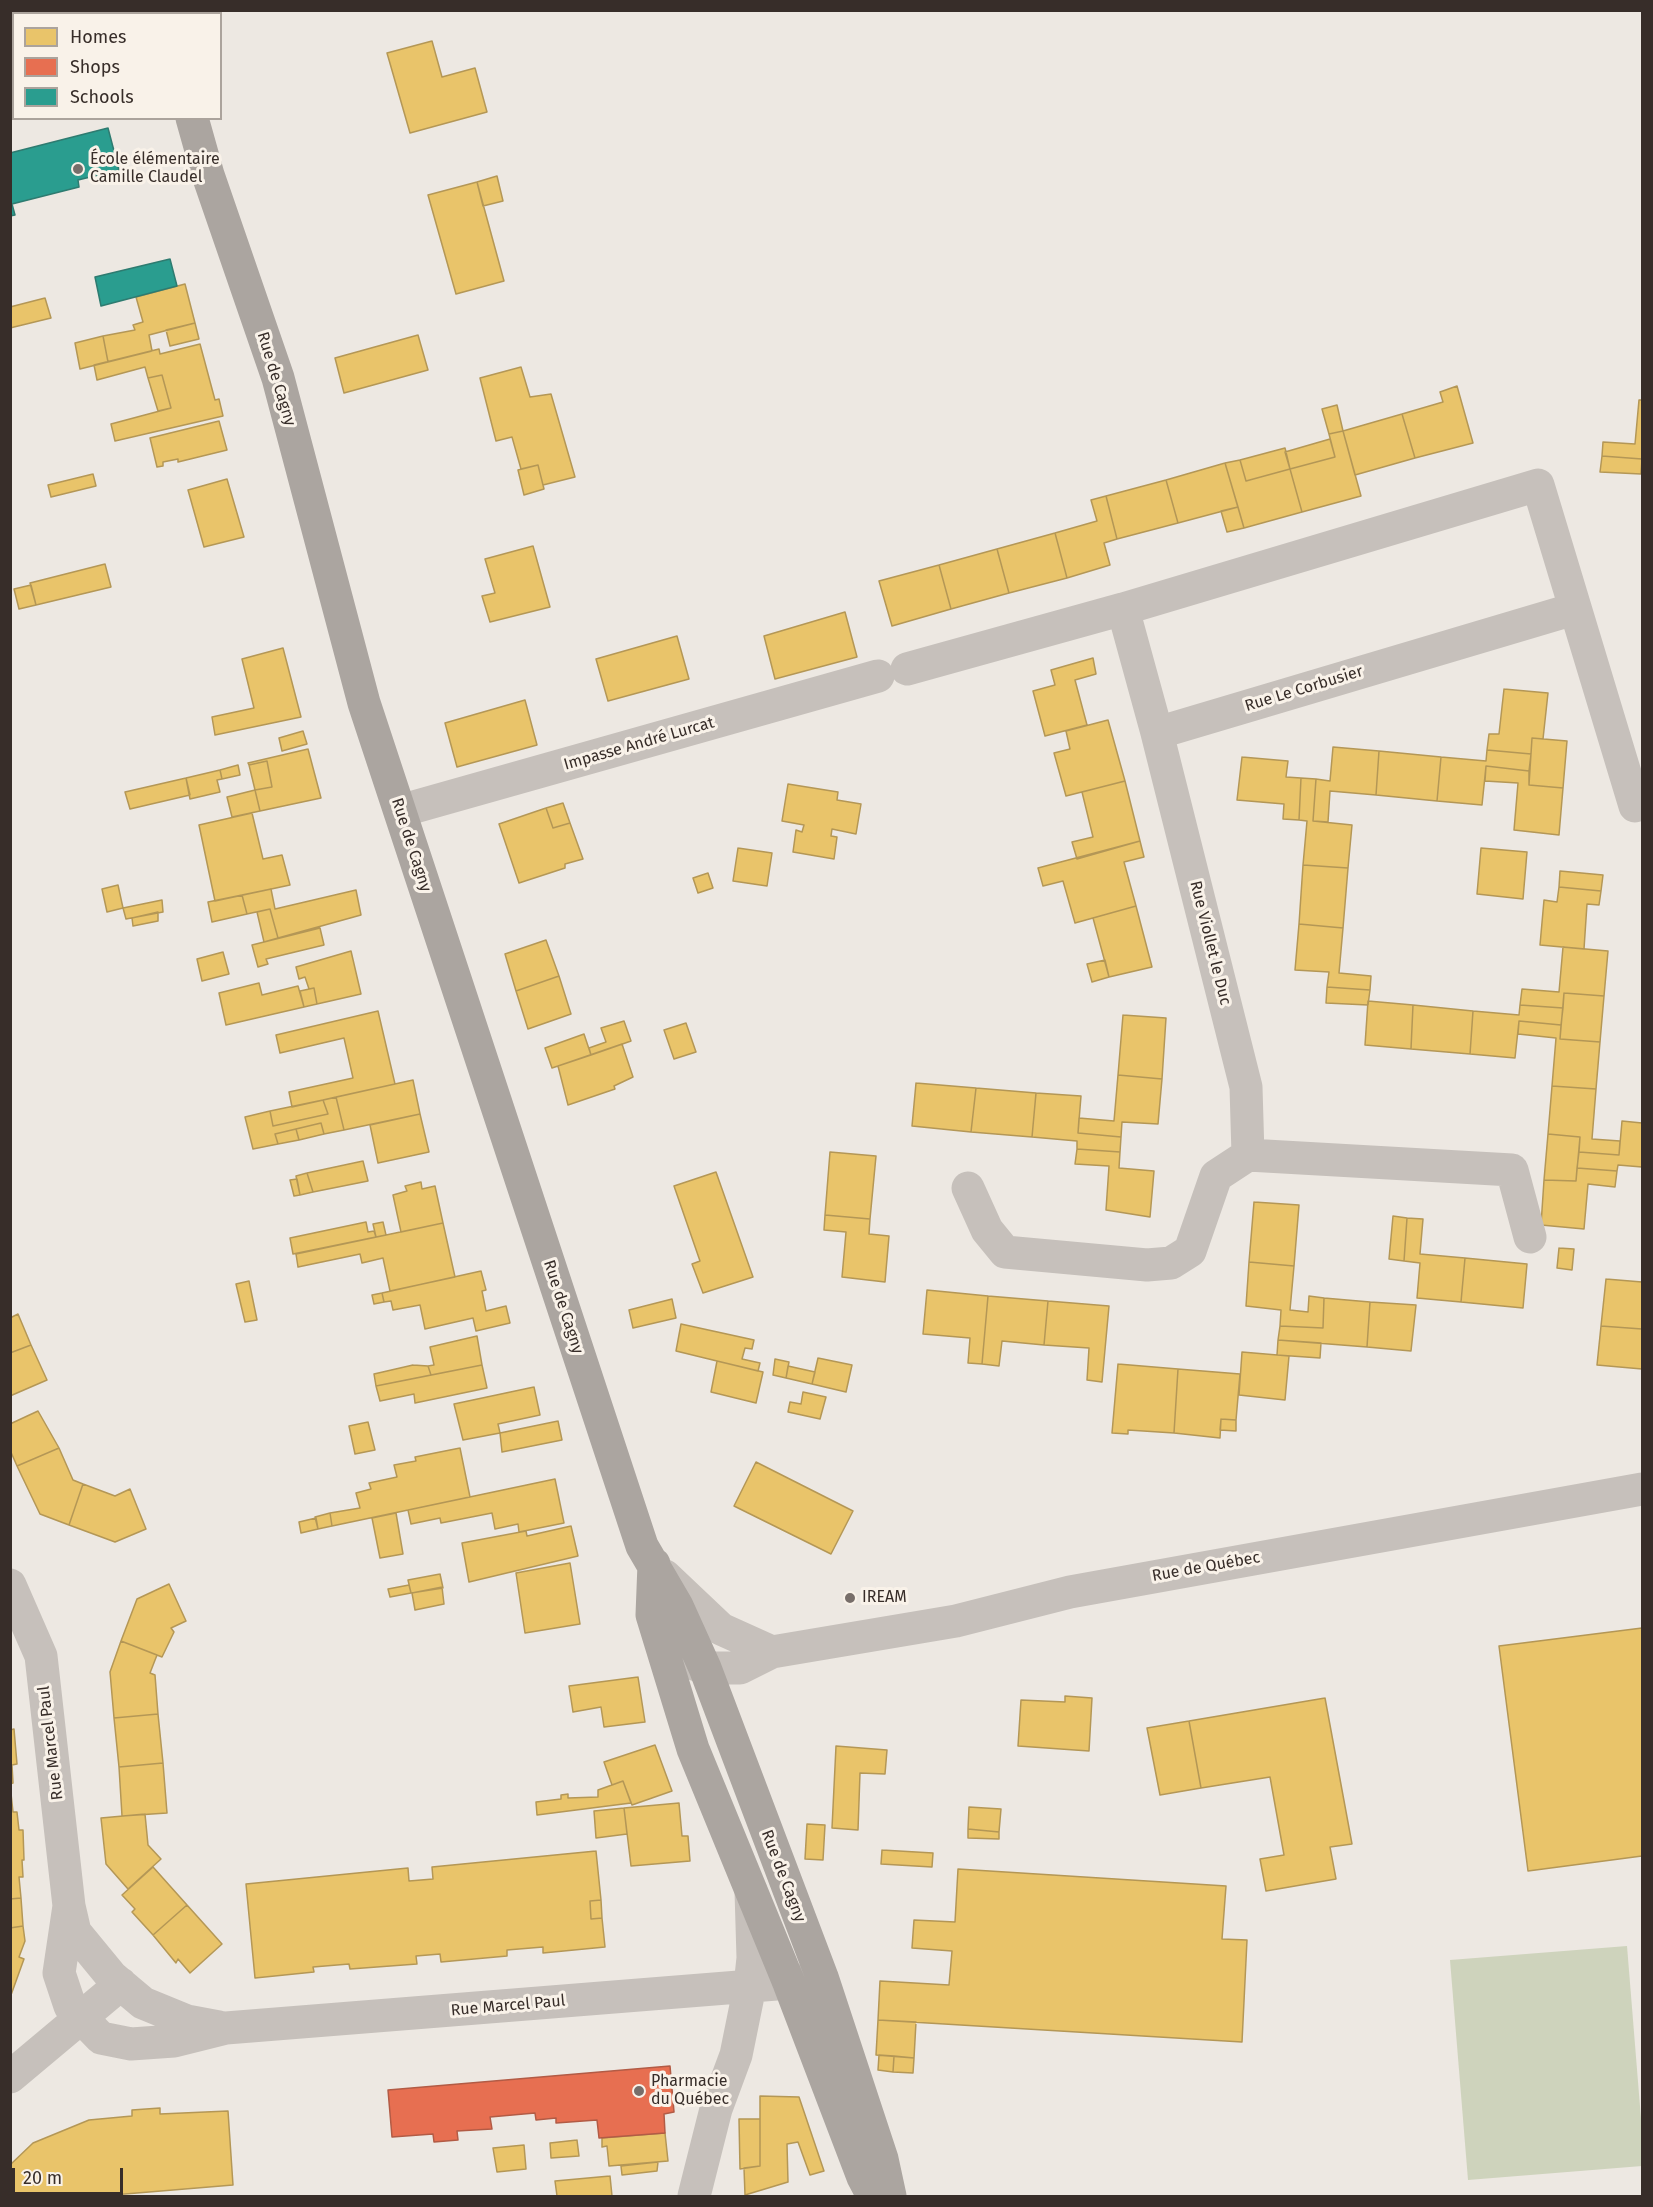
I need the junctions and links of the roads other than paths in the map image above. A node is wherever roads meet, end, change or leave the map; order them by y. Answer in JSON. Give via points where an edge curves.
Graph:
{"nodes":[{"id":1,"x":193,"y":120,"type":"edge"},
{"id":2,"x":1123,"y":609,"type":"junction"},
{"id":3,"x":1574,"y":609,"type":"junction"},
{"id":4,"x":1157,"y":733,"type":"junction"},
{"id":5,"x":399,"y":811,"type":"junction"},
{"id":6,"x":1640,"y":814,"type":"edge"},
{"id":7,"x":1248,"y":1155,"type":"junction"},
{"id":8,"x":968,"y":1188,"type":"dead end"},
{"id":9,"x":1530,"y":1237,"type":"dead end"},
{"id":10,"x":1642,"y":1489,"type":"edge"},
{"id":11,"x":654,"y":1564,"type":"junction"},
{"id":12,"x":10,"y":1585,"type":"edge"},
{"id":13,"x":658,"y":1641,"type":"junction"},
{"id":14,"x":772,"y":1652,"type":"junction"},
{"id":15,"x":705,"y":1668,"type":"junction"},
{"id":16,"x":740,"y":1668,"type":"junction"},
{"id":17,"x":718,"y":1702,"type":"junction"},
{"id":18,"x":693,"y":1749,"type":"junction"},
{"id":19,"x":751,"y":1890,"type":"junction"},
{"id":20,"x":69,"y":1906,"type":"junction"},
{"id":21,"x":822,"y":1977,"type":"junction"},
{"id":22,"x":789,"y":1983,"type":"junction"},
{"id":23,"x":121,"y":1984,"type":"junction"},
{"id":24,"x":750,"y":1986,"type":"junction"},
{"id":25,"x":81,"y":2020,"type":"junction"},
{"id":26,"x":226,"y":2028,"type":"junction"},
{"id":27,"x":10,"y":2077,"type":"edge"},
{"id":28,"x":694,"y":2196,"type":"edge"},
{"id":29,"x":873,"y":2196,"type":"edge"},
{"id":30,"x":890,"y":2196,"type":"edge"}],
"edges":[{"from":1,"to":5,"type":"main road","name":"Rue de Cagny","via":[[278,378],[364,703]]},
{"from":2,"to":3,"type":"street","via":[[1538,485]]},
{"from":2,"to":4,"type":"street"},
{"from":2,"to":5,"type":"street","name":"Impasse André Lurcat"},
{"from":3,"to":4,"type":"street","name":"Rue Le Corbusier"},
{"from":3,"to":6,"type":"street"},
{"from":4,"to":7,"type":"street","name":"Rue Viollet le Duc","via":[[1246,1087]]},
{"from":5,"to":11,"type":"main road","name":"Rue de Cagny","via":[[642,1546]]},
{"from":7,"to":8,"type":"street","via":[[1216,1176],[1190,1251],[1171,1263],[1147,1265],[1005,1252],[987,1230]]},
{"from":7,"to":9,"type":"street","via":[[1512,1170]]},
{"from":10,"to":14,"type":"street","name":"Rue de Québec","via":[[1070,1592],[956,1621]]},
{"from":11,"to":13,"type":"main road","name":"Rue de Cagny","via":[[652,1615]]},
{"from":11,"to":14,"type":"street","via":[[721,1629]]},
{"from":11,"to":15,"type":"main road","name":"Rue de Cagny"},
{"from":12,"to":20,"type":"street","name":"Rue Marcel Paul","via":[[41,1656]]},
{"from":13,"to":15,"type":"street","via":[[682,1659]]},
{"from":13,"to":18,"type":"main road","name":"Rue de Cagny"},
{"from":14,"to":16,"type":"street","name":"Rue de Québec"},
{"from":15,"to":16,"type":"street"},
{"from":15,"to":17,"type":"main road","name":"Rue de Cagny"},
{"from":16,"to":17,"type":"street"},
{"from":17,"to":18,"type":"street"},
{"from":17,"to":21,"type":"main road","name":"Rue de Cagny"},
{"from":18,"to":19,"type":"main road","name":"Rue de Cagny"},
{"from":19,"to":22,"type":"main road","name":"Rue de Cagny"},
{"from":19,"to":24,"type":"street"},
{"from":20,"to":23,"type":"street","name":"Rue Marcel Paul","via":[[75,1932]]},
{"from":20,"to":25,"type":"street","name":"Rue Marcel Paul","via":[[59,1973],[70,2007]]},
{"from":21,"to":22,"type":"street","name":"Rue Marcel Paul"},
{"from":21,"to":30,"type":"main road","name":"Rue de Cagny","via":[[882,2159]]},
{"from":22,"to":24,"type":"street","name":"Rue Marcel Paul"},
{"from":22,"to":29,"type":"main road","name":"Rue de Cagny","via":[[862,2177]]},
{"from":23,"to":25,"type":"street"},
{"from":23,"to":26,"type":"street","name":"Rue Marcel Paul","via":[[143,2003],[187,2021]]},
{"from":24,"to":26,"type":"street","name":"Rue Marcel Paul"},
{"from":24,"to":28,"type":"street","via":[[736,2055],[716,2109]]},
{"from":25,"to":26,"type":"street","name":"Rue Marcel Paul","via":[[101,2038],[131,2044],[174,2041]]},
{"from":25,"to":27,"type":"street"}]}
